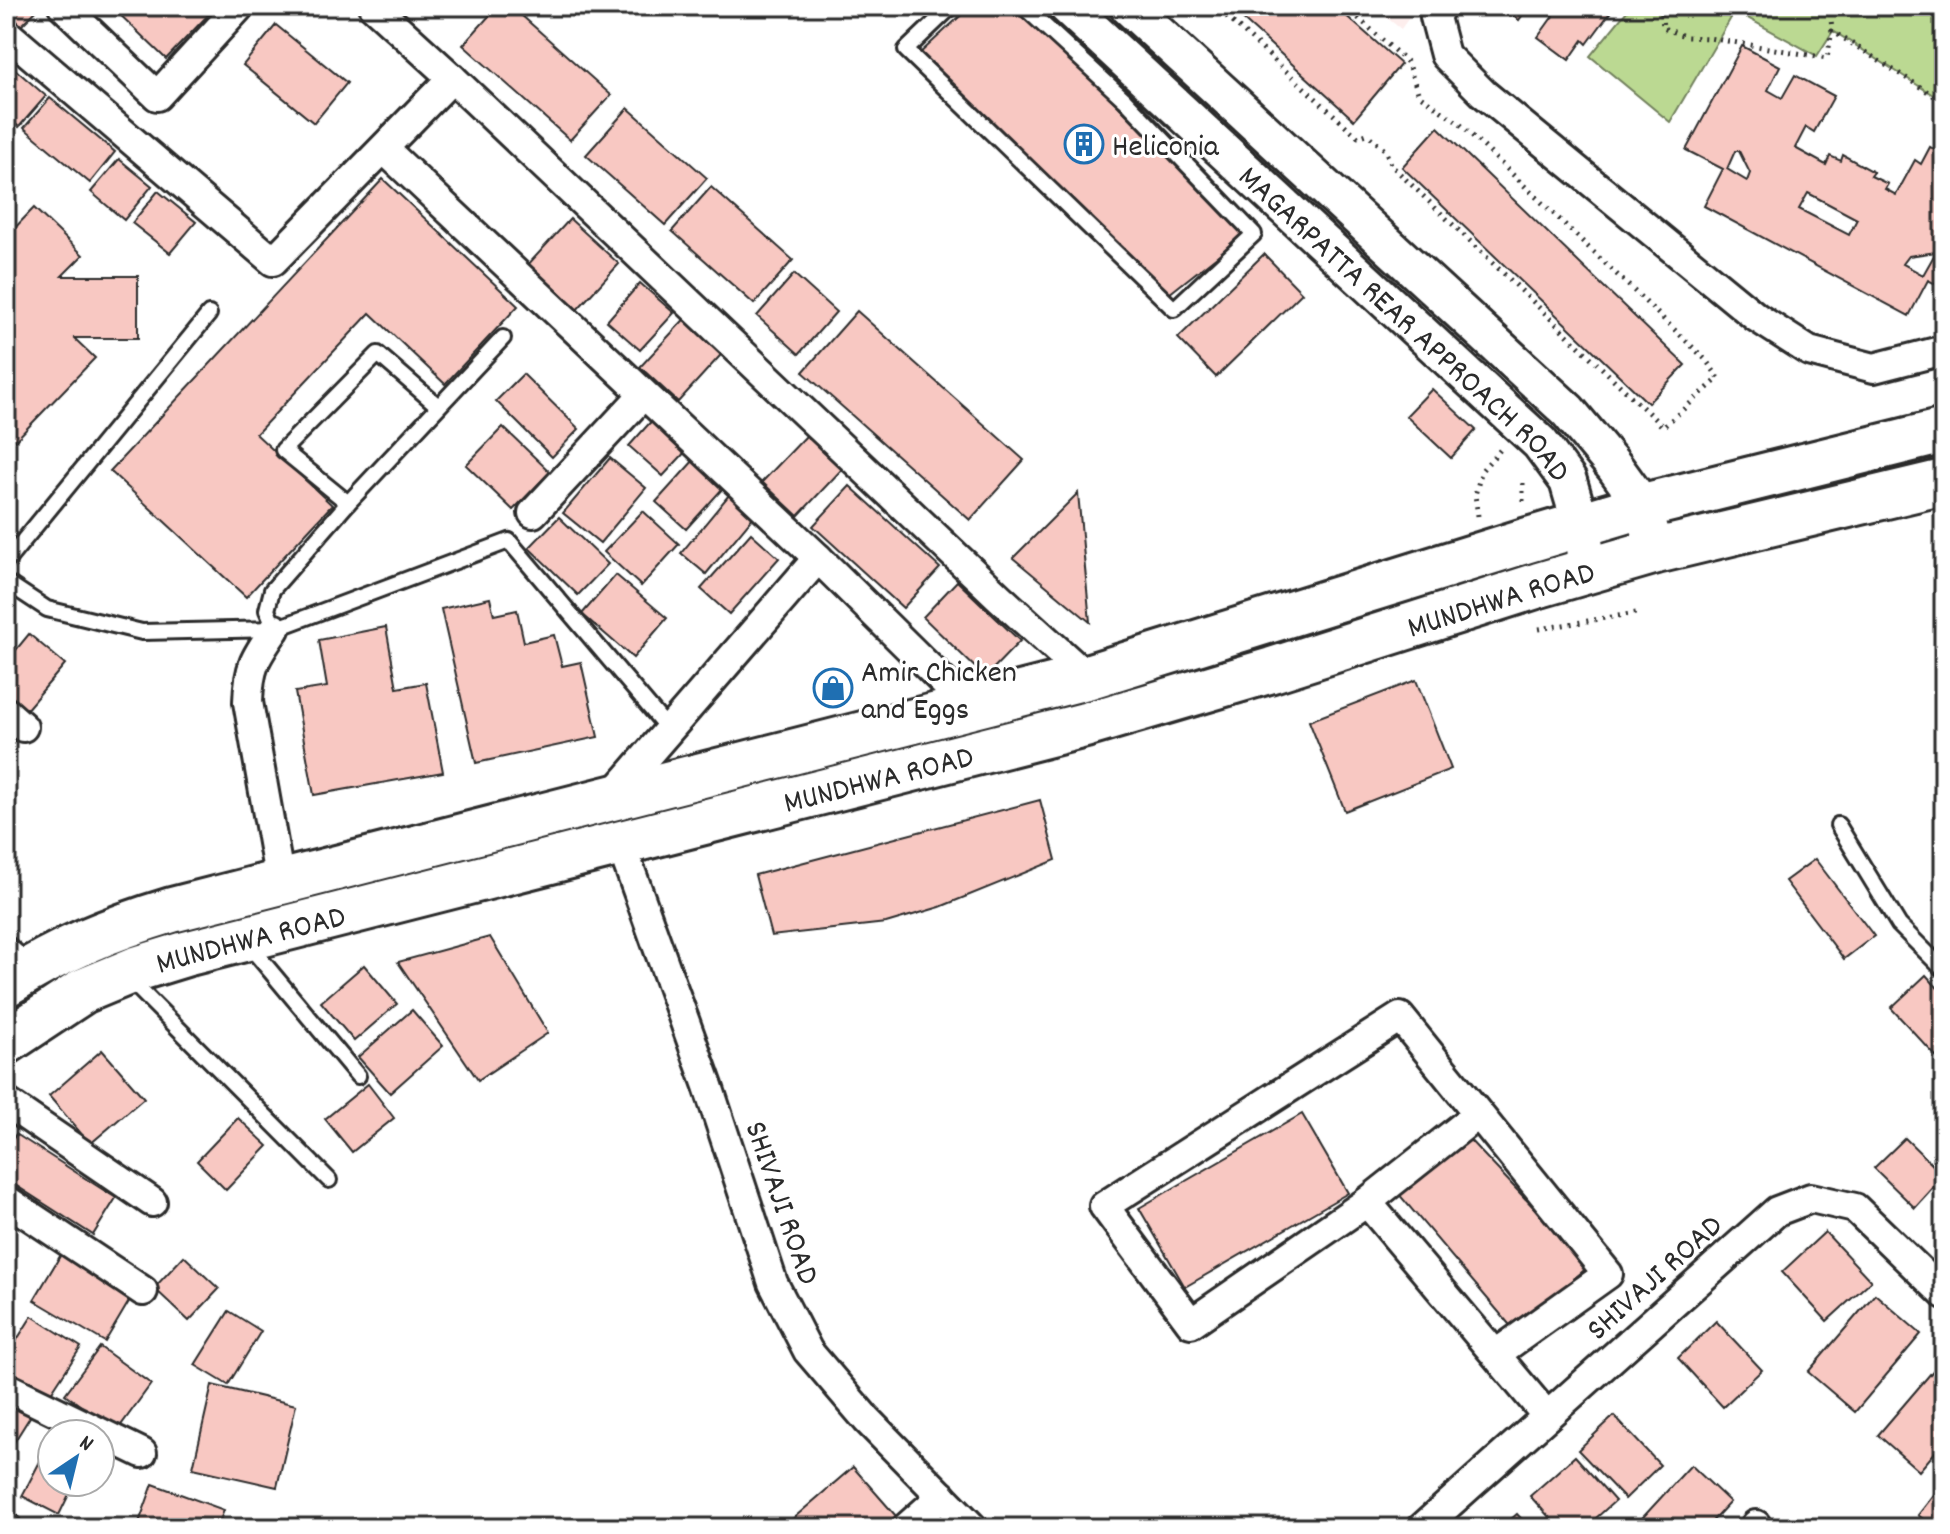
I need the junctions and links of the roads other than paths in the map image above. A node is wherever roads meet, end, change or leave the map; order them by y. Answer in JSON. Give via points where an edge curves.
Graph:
{"nodes":[{"id":1,"x":63,"y":6,"type":"edge"},
{"id":2,"x":236,"y":6,"type":"edge"},
{"id":3,"x":373,"y":6,"type":"edge"},
{"id":4,"x":952,"y":6,"type":"edge"},
{"id":5,"x":1023,"y":6,"type":"edge"},
{"id":6,"x":1067,"y":6,"type":"edge"},
{"id":7,"x":1128,"y":6,"type":"edge"},
{"id":8,"x":1441,"y":6,"type":"edge"},
{"id":9,"x":6,"y":33,"type":"edge"},
{"id":10,"x":452,"y":78,"type":"junction"},
{"id":11,"x":1136,"y":90,"type":"junction"},
{"id":12,"x":384,"y":149,"type":"junction"},
{"id":13,"x":209,"y":314,"type":"dead end"},
{"id":14,"x":503,"y":338,"type":"dead end"},
{"id":15,"x":1944,"y":350,"type":"edge"},
{"id":16,"x":643,"y":395,"type":"junction"},
{"id":17,"x":438,"y":406,"type":"junction"},
{"id":18,"x":1944,"y":431,"type":"edge"},
{"id":19,"x":1944,"y":482,"type":"edge"},
{"id":20,"x":348,"y":503,"type":"junction"},
{"id":21,"x":1643,"y":506,"type":"junction"},
{"id":22,"x":533,"y":513,"type":"dead end"},
{"id":23,"x":1581,"y":525,"type":"junction"},
{"id":24,"x":1656,"y":551,"type":"junction"},
{"id":25,"x":818,"y":558,"type":"junction"},
{"id":26,"x":6,"y":562,"type":"edge"},
{"id":27,"x":1589,"y":570,"type":"junction"},
{"id":28,"x":6,"y":582,"type":"edge"},
{"id":29,"x":275,"y":629,"type":"junction"},
{"id":30,"x":1087,"y":677,"type":"junction"},
{"id":31,"x":969,"y":707,"type":"junction"},
{"id":32,"x":668,"y":729,"type":"junction"},
{"id":33,"x":610,"y":798,"type":"junction"},
{"id":34,"x":1838,"y":825,"type":"dead end"},
{"id":35,"x":624,"y":843,"type":"junction"},
{"id":36,"x":280,"y":882,"type":"junction"},
{"id":37,"x":244,"y":940,"type":"junction"},
{"id":38,"x":15,"y":965,"type":"edge"},
{"id":39,"x":1944,"y":970,"type":"edge"},
{"id":40,"x":124,"y":974,"type":"junction"},
{"id":41,"x":6,"y":1042,"type":"edge"},
{"id":42,"x":358,"y":1076,"type":"dead end"},
{"id":43,"x":6,"y":1102,"type":"edge"},
{"id":44,"x":1477,"y":1115,"type":"junction"},
{"id":45,"x":329,"y":1180,"type":"dead end"},
{"id":46,"x":6,"y":1200,"type":"edge"},
{"id":47,"x":152,"y":1202,"type":"dead end"},
{"id":48,"x":1367,"y":1202,"type":"junction"},
{"id":49,"x":143,"y":1291,"type":"dead end"},
{"id":50,"x":1944,"y":1294,"type":"edge"},
{"id":51,"x":1496,"y":1354,"type":"junction"},
{"id":52,"x":6,"y":1387,"type":"edge"},
{"id":53,"x":1547,"y":1416,"type":"junction"},
{"id":54,"x":142,"y":1453,"type":"dead end"},
{"id":55,"x":942,"y":1496,"type":"junction"},
{"id":56,"x":906,"y":1528,"type":"edge"},
{"id":57,"x":973,"y":1528,"type":"edge"},
{"id":58,"x":1422,"y":1528,"type":"edge"}],
"edges":[{"from":1,"to":2,"type":"street","via":[[157,96]]},
{"from":3,"to":10,"type":"street"},
{"from":4,"to":11,"type":"lane","via":[[906,50],[1174,309],[1254,234]]},
{"from":5,"to":11,"type":"lane"},
{"from":6,"to":11,"type":"street","name":"MAGARPATTA REAR APPROACH ROAD"},
{"from":7,"to":21,"type":"street","name":"MAGARPATTA REAR APPROACH ROAD","via":[[1568,411]]},
{"from":8,"to":15,"type":"street","via":[[1435,17],[1445,55],[1483,93],[1756,317],[1809,351],[1874,368]]},
{"from":9,"to":12,"type":"street","via":[[273,261]]},
{"from":10,"to":12,"type":"street"},
{"from":10,"to":30,"type":"street"},
{"from":11,"to":23,"type":"street","name":"MAGARPATTA REAR APPROACH ROAD","via":[[1540,443],[1568,481]]},
{"from":12,"to":16,"type":"street"},
{"from":13,"to":26,"type":"lane"},
{"from":14,"to":17,"type":"lane"},
{"from":16,"to":22,"type":"street"},
{"from":16,"to":25,"type":"street"},
{"from":17,"to":20,"type":"lane"},
{"from":17,"to":20,"type":"lane","via":[[378,354],[283,450]]},
{"from":18,"to":21,"type":"highway","name":"MUNDHWA ROAD"},
{"from":19,"to":24,"type":"highway","name":"MUNDHWA ROAD"},
{"from":20,"to":29,"type":"lane","via":[[272,590],[267,610]]},
{"from":21,"to":23,"type":"highway","name":"MUNDHWA ROAD"},
{"from":21,"to":24,"type":"street","name":"MAGARPATTA REAR APPROACH ROAD"},
{"from":23,"to":27,"type":"street","name":"MAGARPATTA REAR APPROACH ROAD"},
{"from":23,"to":30,"type":"highway","name":"MUNDHWA ROAD"},
{"from":24,"to":27,"type":"highway","name":"MUNDHWA ROAD"},
{"from":25,"to":31,"type":"street"},
{"from":25,"to":32,"type":"street"},
{"from":27,"to":35,"type":"highway","name":"MUNDHWA ROAD","via":[[1085,725]]},
{"from":28,"to":29,"type":"lane","via":[[47,609],[142,632]]},
{"from":29,"to":32,"type":"lane","via":[[509,541]]},
{"from":29,"to":36,"type":"street","via":[[248,675],[248,702]]},
{"from":30,"to":31,"type":"highway","name":"MUNDHWA ROAD"},
{"from":31,"to":33,"type":"highway","name":"MUNDHWA ROAD"},
{"from":32,"to":33,"type":"street"},
{"from":33,"to":36,"type":"highway","name":"MUNDHWA ROAD"},
{"from":34,"to":39,"type":"lane","via":[[1899,925]]},
{"from":35,"to":37,"type":"highway","name":"MUNDHWA ROAD"},
{"from":35,"to":55,"type":"street","name":"SHIVAJI ROAD","via":[[773,1283],[808,1351]]},
{"from":36,"to":38,"type":"highway","name":"MUNDHWA ROAD","via":[[120,925]]},
{"from":37,"to":40,"type":"highway","name":"MUNDHWA ROAD"},
{"from":37,"to":42,"type":"lane"},
{"from":40,"to":41,"type":"highway","name":"MUNDHWA ROAD","via":[[83,991]]},
{"from":40,"to":45,"type":"lane"},
{"from":43,"to":47,"type":"street"},
{"from":44,"to":48,"type":"street"},
{"from":44,"to":48,"type":"street","via":[[1400,1017],[1104,1206],[1191,1323]]},
{"from":44,"to":51,"type":"street","via":[[1608,1274]]},
{"from":46,"to":49,"type":"street"},
{"from":48,"to":51,"type":"street"},
{"from":50,"to":53,"type":"street","name":"SHIVAJI ROAD","via":[[1855,1208],[1811,1198],[1777,1211]]},
{"from":51,"to":53,"type":"street"},
{"from":52,"to":54,"type":"street"},
{"from":53,"to":58,"type":"street","name":"SHIVAJI ROAD"},
{"from":55,"to":56,"type":"street"},
{"from":55,"to":57,"type":"street","name":"SHIVAJI ROAD"}]}
